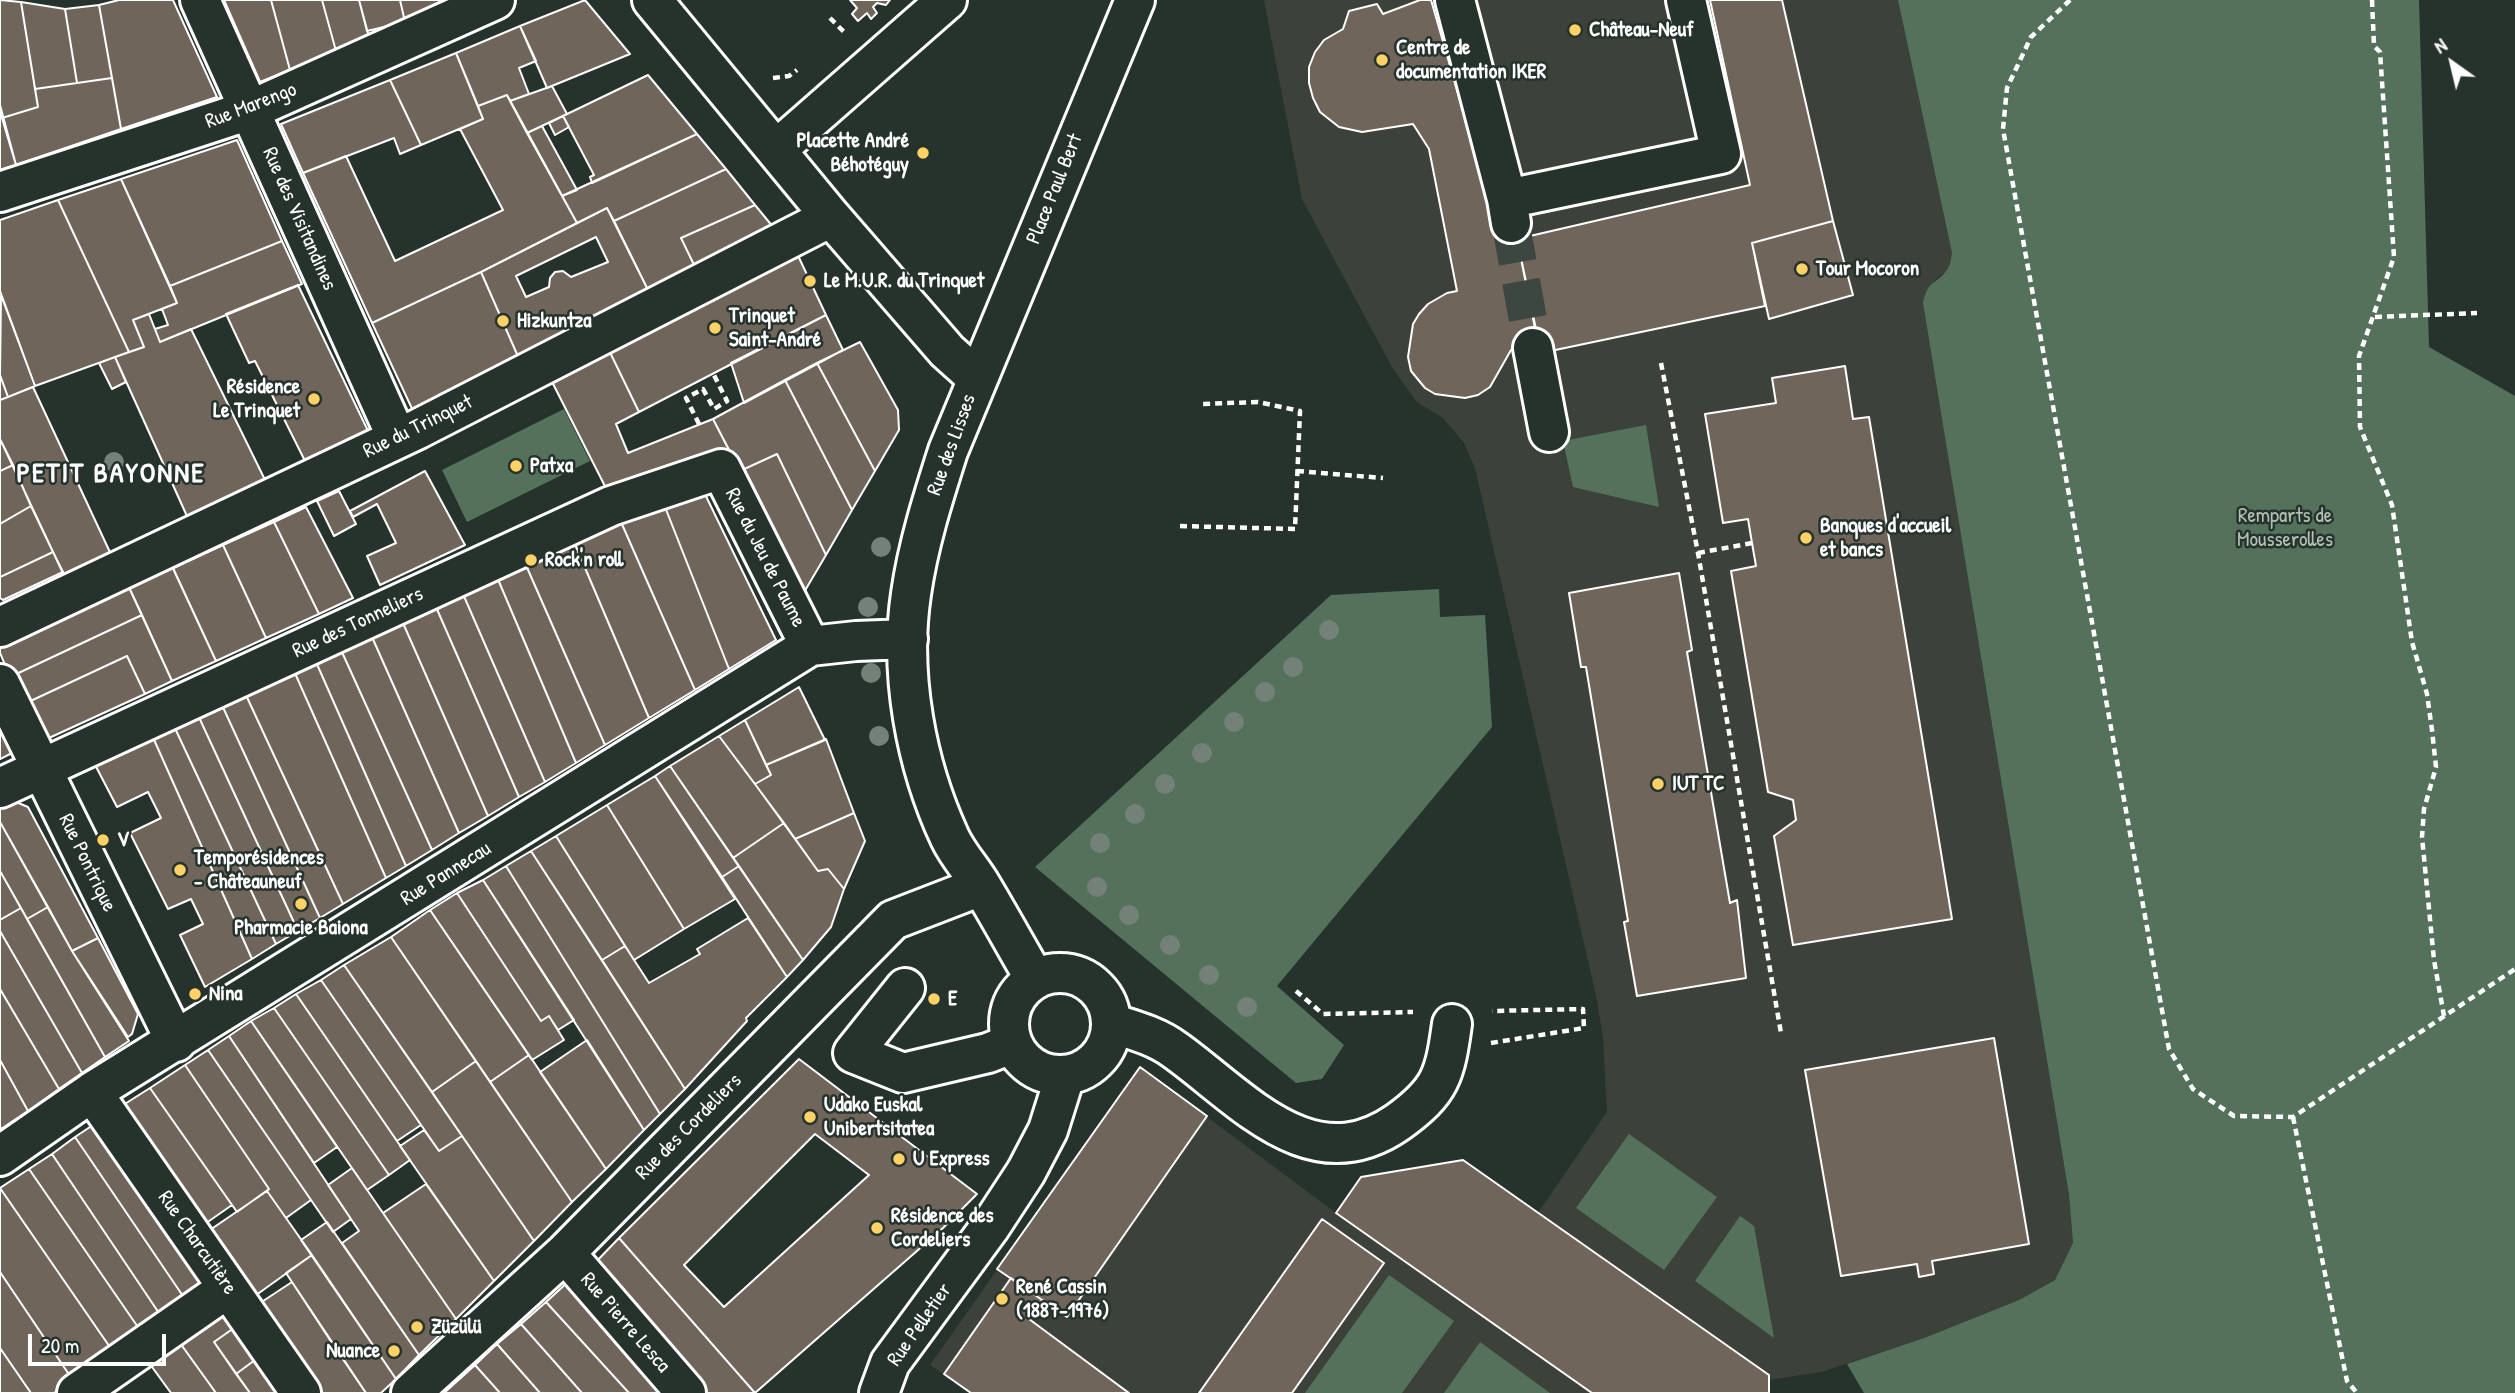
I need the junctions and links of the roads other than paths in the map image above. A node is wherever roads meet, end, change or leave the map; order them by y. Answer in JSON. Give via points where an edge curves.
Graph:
{"nodes":[{"id":1,"x":200,"y":0,"type":"edge"},
{"id":2,"x":495,"y":0,"type":"edge"},
{"id":3,"x":652,"y":0,"type":"edge"},
{"id":4,"x":947,"y":0,"type":"edge"},
{"id":5,"x":1135,"y":0,"type":"edge"},
{"id":6,"x":1455,"y":0,"type":"edge"},
{"id":7,"x":1686,"y":0,"type":"edge"},
{"id":8,"x":250,"y":110,"type":"junction"},
{"id":9,"x":776,"y":150,"type":"junction"},
{"id":10,"x":0,"y":192,"type":"edge"},
{"id":11,"x":831,"y":217,"type":"junction"},
{"id":12,"x":1533,"y":348,"type":"tunnel mouth"},
{"id":13,"x":977,"y":378,"type":"junction"},
{"id":14,"x":1549,"y":432,"type":"dead end"},
{"id":15,"x":397,"y":438,"type":"junction"},
{"id":16,"x":721,"y":470,"type":"joint"},
{"id":17,"x":0,"y":627,"type":"edge"},
{"id":18,"x":908,"y":639,"type":"junction"},
{"id":19,"x":810,"y":646,"type":"junction"},
{"id":20,"x":0,"y":684,"type":"edge"},
{"id":21,"x":40,"y":769,"type":"junction"},
{"id":22,"x":0,"y":788,"type":"edge"},
{"id":23,"x":981,"y":886,"type":"junction"},
{"id":24,"x":1035,"y":979,"type":"junction"},
{"id":25,"x":905,"y":988,"type":"dead end"},
{"id":26,"x":1111,"y":1023,"type":"junction"},
{"id":27,"x":1452,"y":1024,"type":"dead end"},
{"id":28,"x":176,"y":1042,"type":"junction"},
{"id":29,"x":1011,"y":1044,"type":"junction"},
{"id":30,"x":1065,"y":1076,"type":"junction"},
{"id":31,"x":92,"y":1092,"type":"junction"},
{"id":32,"x":0,"y":1156,"type":"edge"},
{"id":33,"x":565,"y":1253,"type":"junction"},
{"id":34,"x":228,"y":1288,"type":"junction"},
{"id":35,"x":77,"y":1393,"type":"edge"},
{"id":36,"x":301,"y":1393,"type":"edge"},
{"id":37,"x":411,"y":1393,"type":"edge"},
{"id":38,"x":686,"y":1393,"type":"edge"},
{"id":39,"x":880,"y":1393,"type":"edge"}],
"edges":[{"from":1,"to":8,"type":"street","name":"Rue des Visitandines"},
{"from":2,"to":8,"type":"street","name":"Rue Marengo"},
{"from":3,"to":9,"type":"street","name":"Rue des Lisses"},
{"from":4,"to":9,"type":"street"},
{"from":5,"to":13,"type":"street","name":"Place Paul Bert"},
{"from":6,"to":7,"type":"street","via":[[1509,212],[1721,154]]},
{"from":8,"to":10,"type":"street","name":"Rue Marengo"},
{"from":8,"to":15,"type":"street","name":"Rue des Visitandines"},
{"from":9,"to":11,"type":"street","name":"Rue des Lisses"},
{"from":11,"to":13,"type":"street","name":"Rue des Lisses","via":[[947,351]]},
{"from":11,"to":15,"type":"street","name":"Rue du Trinquet"},
{"from":12,"to":14,"type":"street"},
{"from":13,"to":18,"type":"street","name":"Rue des Lisses","via":[[925,525]]},
{"from":15,"to":17,"type":"street","name":"Rue du Trinquet"},
{"from":16,"to":19,"type":"street","name":"Rue du Jeu de Paume"},
{"from":16,"to":21,"type":"street","name":"Rue des Tonneliers","via":[[611,506]]},
{"from":18,"to":19,"type":"street","name":"Rue Pannecau"},
{"from":18,"to":23,"type":"street","name":"Rue des Lisses","via":[[911,706],[928,782],[951,841]]},
{"from":19,"to":28,"type":"street","name":"Rue Pannecau"},
{"from":20,"to":21,"type":"street","name":"Rue Pontrique"},
{"from":21,"to":22,"type":"street","name":"Rue des Tonneliers"},
{"from":21,"to":28,"type":"street","name":"Rue Pontrique"},
{"from":23,"to":24,"type":"street","name":"Rue des Lisses"},
{"from":23,"to":33,"type":"street","name":"Rue des Cordeliers","via":[[893,920]]},
{"from":24,"to":26,"type":"street","via":[[1069,973],[1085,979],[1108,1005]]},
{"from":24,"to":29,"type":"street","via":[[1020,991],[1011,1007]]},
{"from":25,"to":29,"type":"street","via":[[853,1053],[903,1073]]},
{"from":26,"to":27,"type":"street","via":[[1156,1038],[1273,1124],[1318,1142],[1374,1136],[1419,1106],[1444,1072]]},
{"from":26,"to":30,"type":"street","via":[[1099,1059]]},
{"from":28,"to":31,"type":"street","name":"Rue Pannecau"},
{"from":29,"to":30,"type":"street","via":[[1033,1069]]},
{"from":30,"to":39,"type":"street","name":"Rue Pelletier","via":[[1048,1130],[1026,1172],[890,1363]]},
{"from":31,"to":32,"type":"street","name":"Rue Pannecau"},
{"from":31,"to":34,"type":"street","name":"Rue Charcutière"},
{"from":33,"to":37,"type":"street","name":"Rue des Cordeliers"},
{"from":33,"to":38,"type":"street","name":"Rue Pierre Lesca"},
{"from":34,"to":35,"type":"street"},
{"from":34,"to":36,"type":"street","name":"Rue Charcutière"}]}
